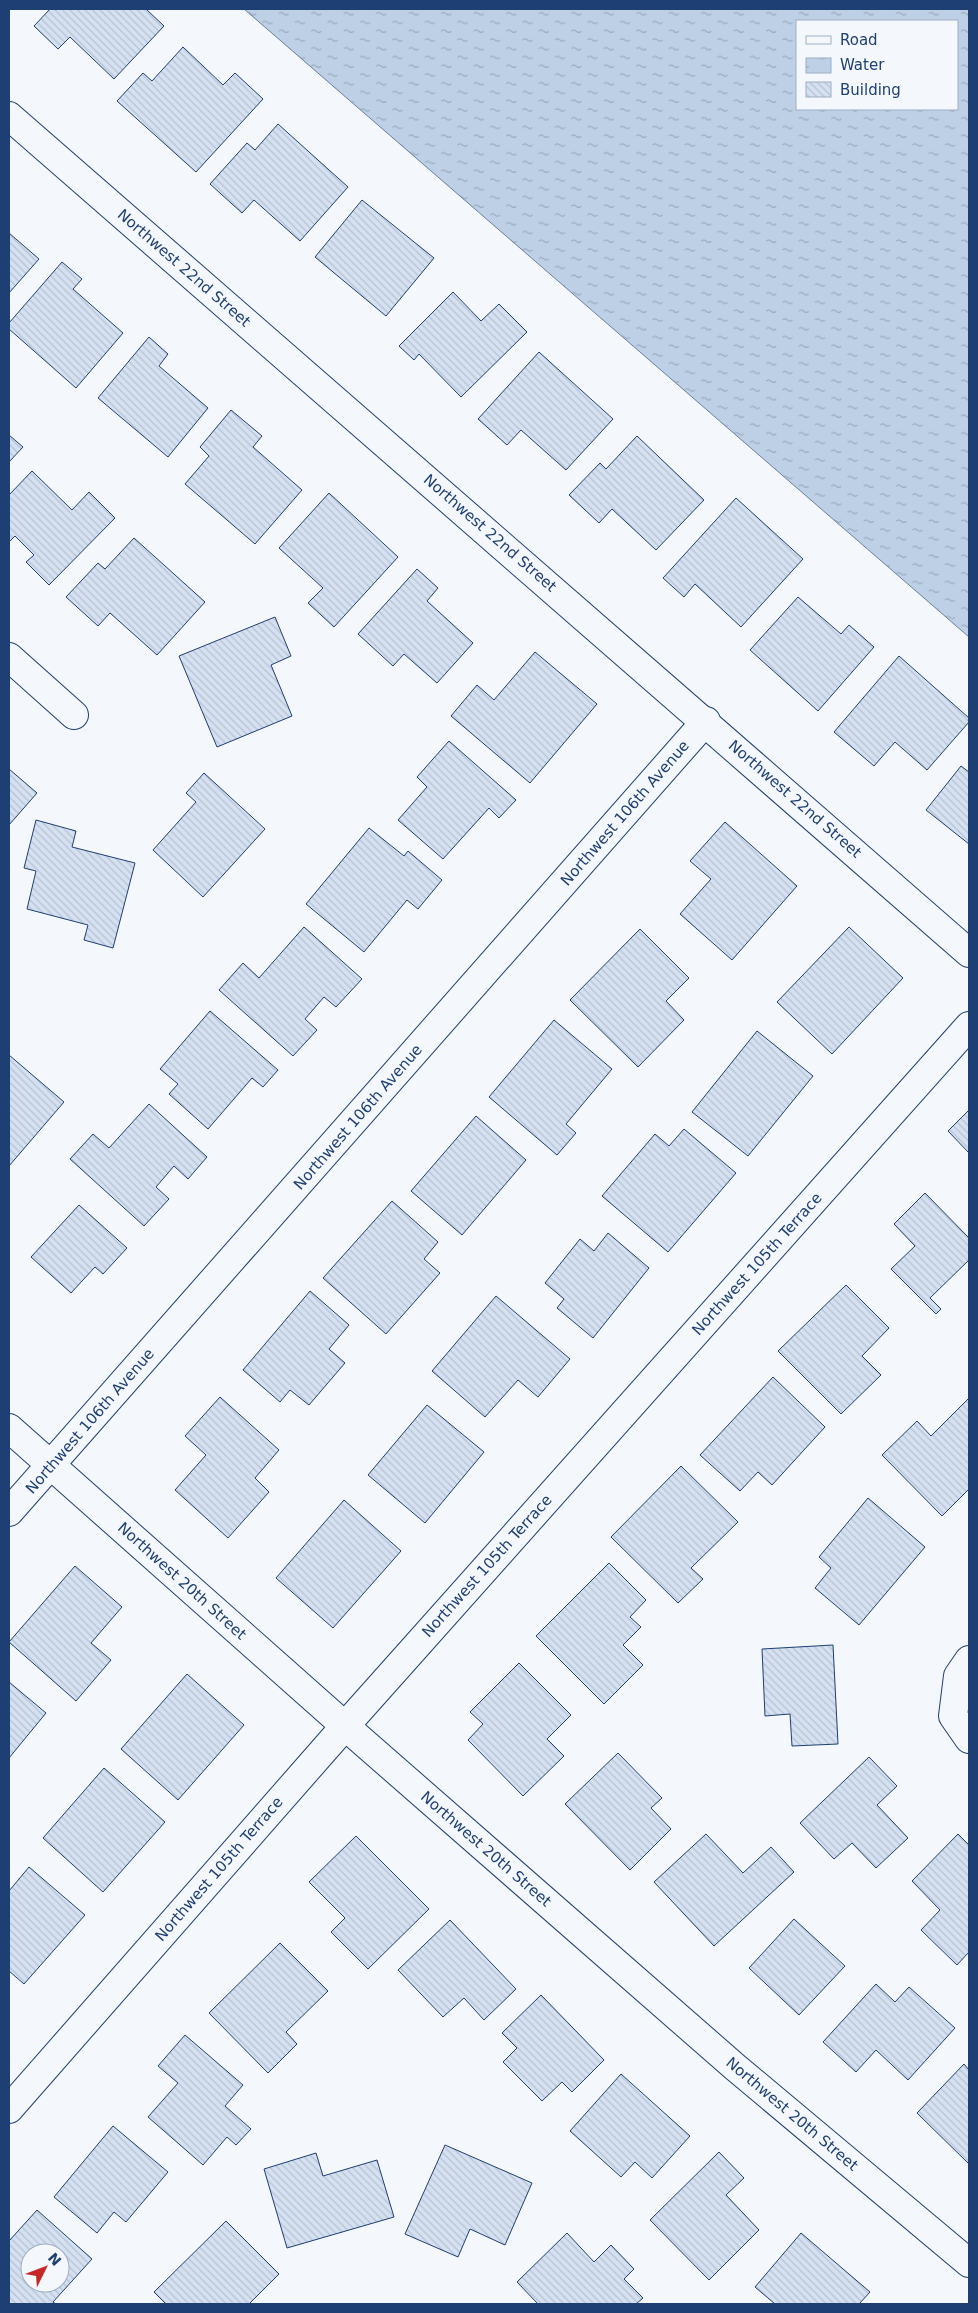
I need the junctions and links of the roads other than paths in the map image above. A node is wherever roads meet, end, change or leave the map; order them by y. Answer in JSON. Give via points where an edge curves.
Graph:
{"nodes":[{"id":1,"x":9,"y":116,"type":"edge"},
{"id":2,"x":9,"y":657,"type":"edge"},
{"id":3,"x":74,"y":715,"type":"dead end"},
{"id":4,"x":706,"y":722,"type":"junction"},
{"id":5,"x":969,"y":952,"type":"edge"},
{"id":6,"x":969,"y":1026,"type":"edge"},
{"id":7,"x":9,"y":1428,"type":"edge"},
{"id":8,"x":52,"y":1464,"type":"junction"},
{"id":9,"x":9,"y":1512,"type":"edge"},
{"id":10,"x":969,"y":1660,"type":"edge"},
{"id":11,"x":344,"y":1726,"type":"junction"},
{"id":12,"x":969,"y":1738,"type":"edge"},
{"id":13,"x":9,"y":2109,"type":"edge"},
{"id":14,"x":969,"y":2263,"type":"edge"}],
"edges":[{"from":1,"to":4,"type":"street","name":"Northwest 22nd Street"},
{"from":2,"to":3,"type":"street"},
{"from":4,"to":5,"type":"street","name":"Northwest 22nd Street"},
{"from":4,"to":8,"type":"street","name":"Northwest 106th Avenue"},
{"from":6,"to":11,"type":"street","name":"Northwest 105th Terrace"},
{"from":7,"to":8,"type":"street","name":"Northwest 20th Street"},
{"from":8,"to":9,"type":"street","name":"Northwest 106th Avenue"},
{"from":8,"to":11,"type":"street","name":"Northwest 20th Street"},
{"from":10,"to":12,"type":"street","via":[[958,1676],[953,1716]]},
{"from":11,"to":13,"type":"street","name":"Northwest 105th Terrace"},
{"from":11,"to":14,"type":"street","name":"Northwest 20th Street","via":[[735,2067]]}]}
